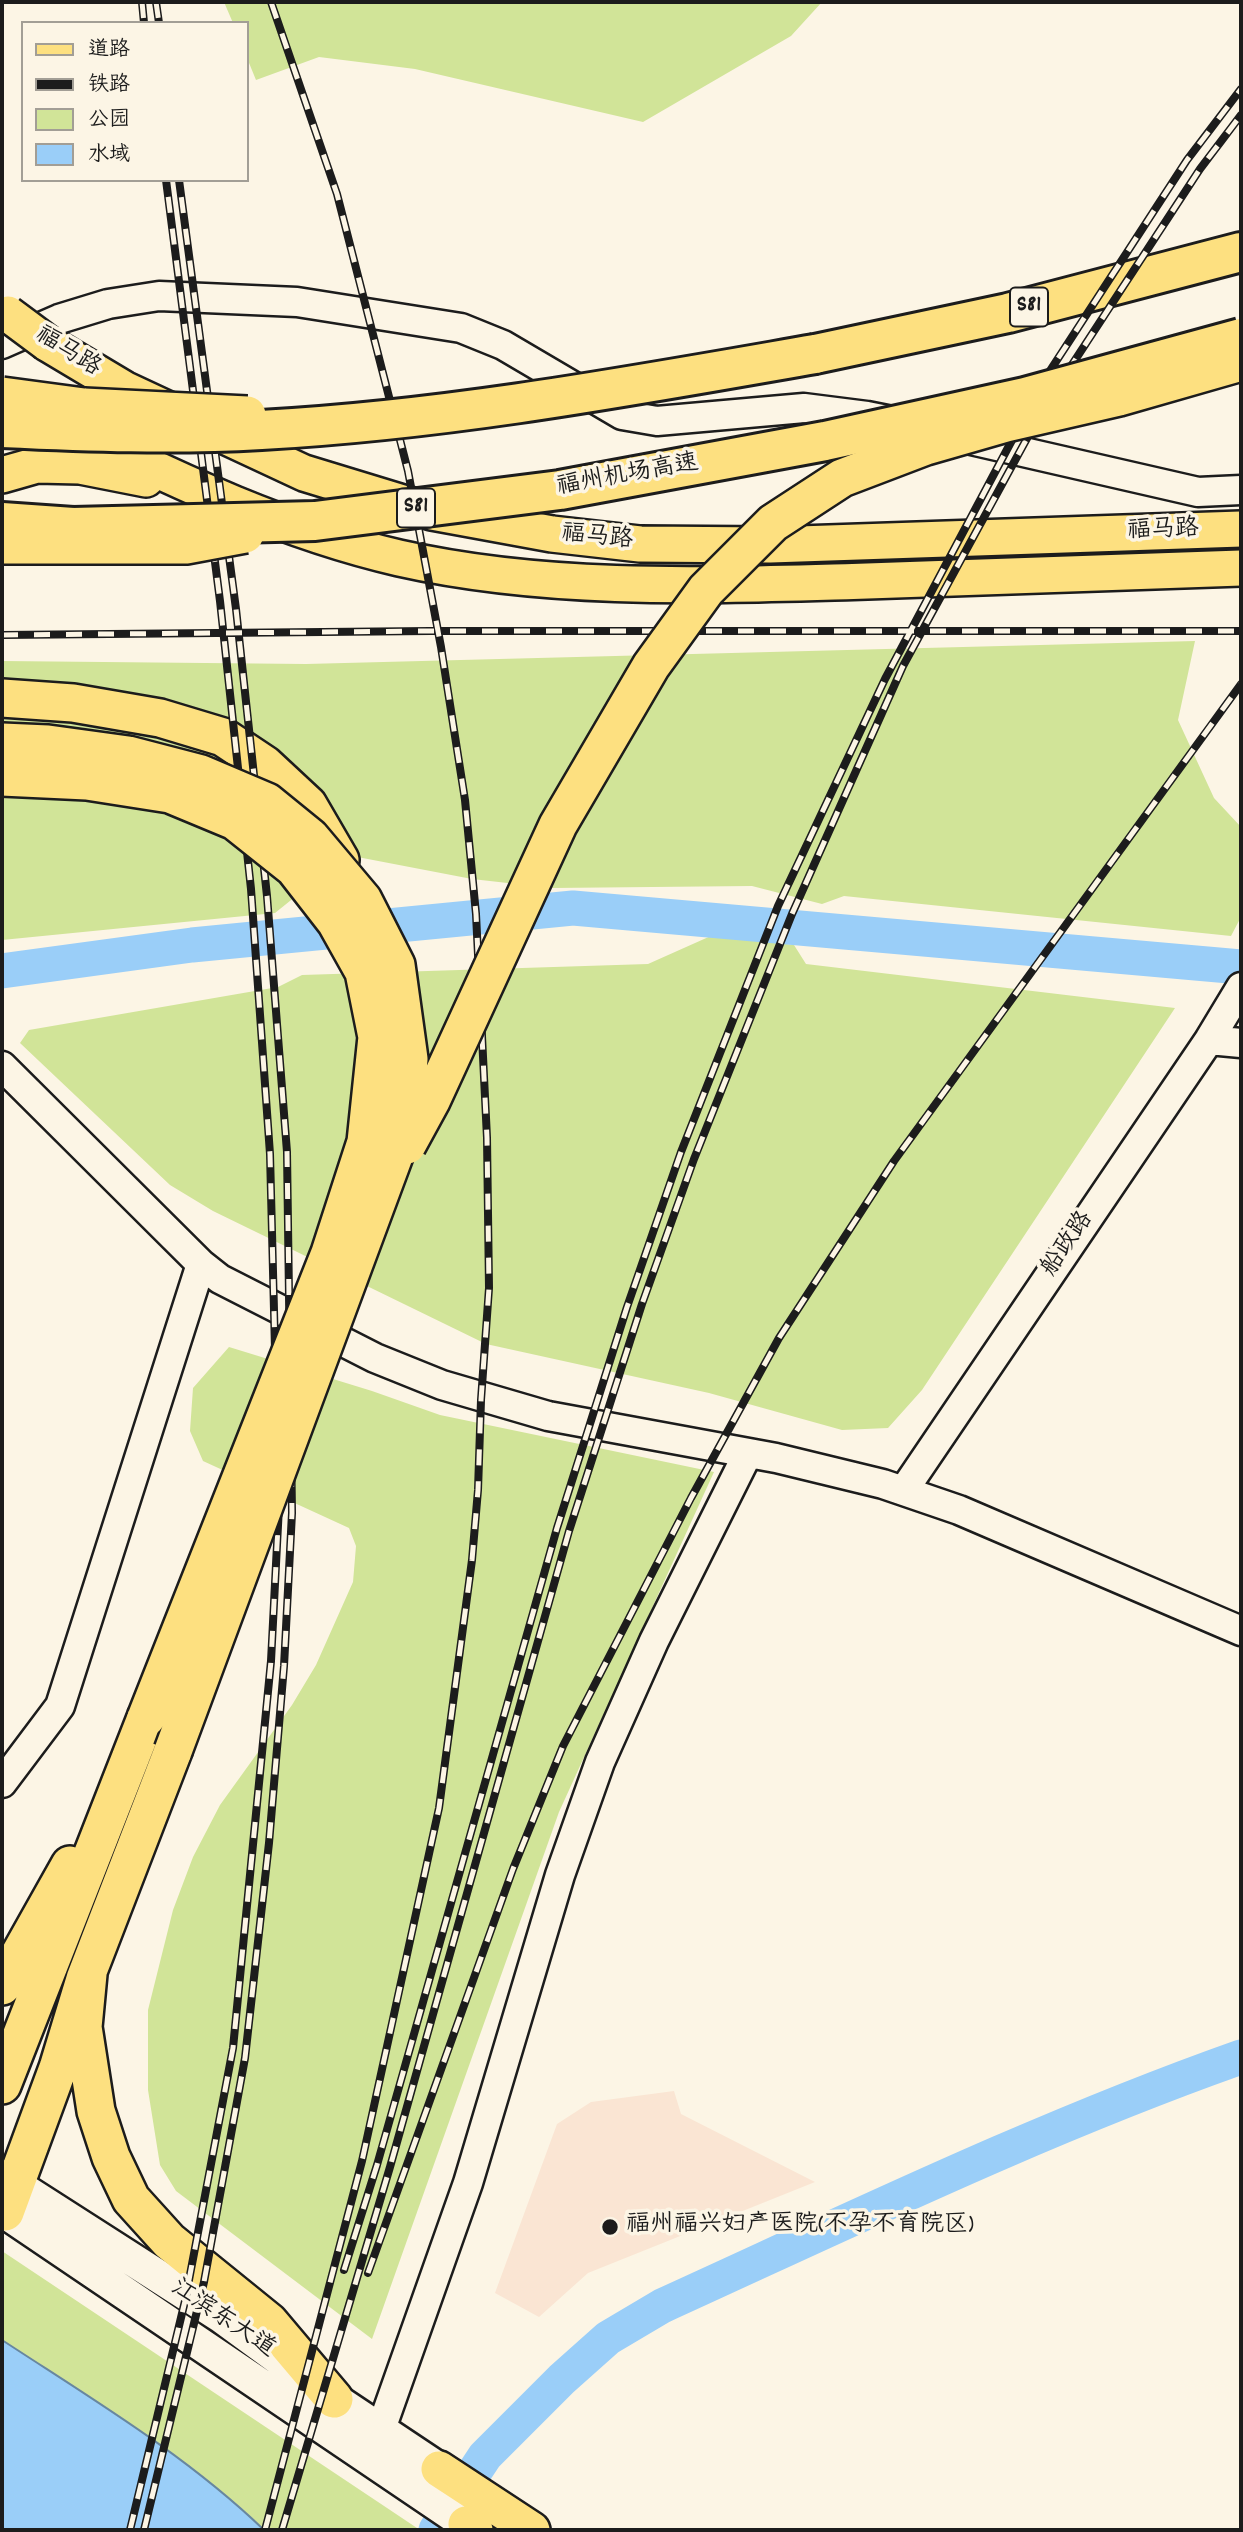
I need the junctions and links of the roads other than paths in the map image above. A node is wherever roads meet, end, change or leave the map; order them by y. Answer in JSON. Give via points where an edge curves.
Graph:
{"nodes":[{"id":1,"x":1241,"y":252,"type":"edge"},
{"id":2,"x":4,"y":322,"type":"edge"},
{"id":3,"x":1241,"y":338,"type":"edge"},
{"id":4,"x":1241,"y":362,"type":"edge"},
{"id":5,"x":2,"y":394,"type":"edge"},
{"id":6,"x":384,"y":420,"type":"junction"},
{"id":7,"x":2,"y":428,"type":"edge"},
{"id":8,"x":2,"y":475,"type":"edge"},
{"id":9,"x":197,"y":488,"type":"junction"},
{"id":10,"x":1241,"y":490,"type":"edge"},
{"id":11,"x":315,"y":521,"type":"junction"},
{"id":12,"x":2,"y":522,"type":"edge"},
{"id":13,"x":1241,"y":529,"type":"edge"},
{"id":14,"x":2,"y":545,"type":"edge"},
{"id":15,"x":1241,"y":568,"type":"edge"},
{"id":16,"x":2,"y":698,"type":"edge"},
{"id":17,"x":2,"y":742,"type":"edge"},
{"id":18,"x":2,"y":777,"type":"edge"},
{"id":19,"x":363,"y":900,"type":"junction"},
{"id":20,"x":1237,"y":994,"type":"edge"},
{"id":21,"x":1209,"y":1040,"type":"junction"},
{"id":22,"x":1241,"y":1043,"type":"edge"},
{"id":23,"x":2,"y":1066,"type":"edge"},
{"id":24,"x":380,"y":1196,"type":"junction"},
{"id":25,"x":201,"y":1264,"type":"junction"},
{"id":26,"x":748,"y":1453,"type":"junction"},
{"id":27,"x":904,"y":1490,"type":"junction"},
{"id":28,"x":1241,"y":1631,"type":"edge"},
{"id":29,"x":125,"y":1773,"type":"junction"},
{"id":30,"x":2,"y":1783,"type":"edge"},
{"id":31,"x":88,"y":1974,"type":"junction"},
{"id":32,"x":2,"y":1986,"type":"edge"},
{"id":33,"x":6,"y":2071,"type":"edge"},
{"id":34,"x":6,"y":2196,"type":"edge"},
{"id":35,"x":334,"y":2399,"type":"junction"},
{"id":36,"x":381,"y":2430,"type":"junction"},
{"id":37,"x":428,"y":2481,"type":"junction"},
{"id":38,"x":475,"y":2517,"type":"edge"},
{"id":39,"x":533,"y":2530,"type":"edge"}],
"edges":[{"from":1,"to":6,"type":"highway","number":"S81","bridge":true,"via":[[1008,313],[815,354],[567,397]]},
{"from":2,"to":10,"type":"street","via":[[59,319],[108,304],[159,296],[297,302],[461,328],[503,345],[622,415],[657,421],[804,408],[867,416],[1198,492]]},
{"from":2,"to":13,"type":"main road","name":"福马路","bridge":true,"via":[[124,388],[304,472],[432,512],[552,534],[640,544],[770,545]]},
{"from":3,"to":11,"type":"highway","name":"福州机场高速","number":"S81","bridge":true,"via":[[1025,397],[825,441],[560,490]]},
{"from":4,"to":24,"type":"highway","bridge":true,"via":[[926,446],[842,478],[774,523],[706,590],[651,666],[558,824],[431,1101]]},
{"from":5,"to":6,"type":"highway","bridge":true,"via":[[83,407]]},
{"from":5,"to":9,"type":"main road","name":"福马路"},
{"from":6,"to":7,"type":"highway","number":"S81","bridge":true,"via":[[130,434]]},
{"from":8,"to":9,"type":"main road","via":[[37,465],[80,466]]},
{"from":9,"to":15,"type":"main road","name":"福马路","via":[[271,519],[375,552],[472,571],[566,580],[748,584]]},
{"from":11,"to":12,"type":"highway","name":"福州机场高速","number":"S81","bridge":true,"via":[[73,527]]},
{"from":11,"to":14,"type":"highway","bridge":true,"via":[[186,545]]},
{"from":16,"to":19,"type":"highway","bridge":true,"via":[[73,703],[159,718],[223,737],[264,765],[308,805]]},
{"from":17,"to":19,"type":"highway","bridge":true,"via":[[128,755],[201,774],[267,802],[310,837]]},
{"from":18,"to":29,"type":"highway","bridge":true,"via":[[87,780],[170,794],[235,821],[294,868],[337,922],[364,972],[377,1037],[366,1142],[330,1253]]},
{"from":19,"to":24,"type":"highway","bridge":true,"via":[[396,965],[409,1059],[401,1137]]},
{"from":20,"to":21,"type":"street","name":"船政路"},
{"from":21,"to":22,"type":"street"},
{"from":21,"to":27,"type":"street","name":"船政路"},
{"from":23,"to":25,"type":"street"},
{"from":24,"to":31,"type":"highway","bridge":true},
{"from":25,"to":26,"type":"street","via":[[272,1307],[374,1358],[442,1385],[548,1416]]},
{"from":25,"to":30,"type":"street","via":[[60,1706]]},
{"from":26,"to":27,"type":"street"},
{"from":26,"to":36,"type":"street","via":[[654,1640],[600,1762],[560,1875],[468,2183]]},
{"from":27,"to":28,"type":"street"},
{"from":29,"to":32,"type":"highway"},
{"from":29,"to":33,"type":"highway"},
{"from":31,"to":34,"type":"highway","via":[[58,2068]]},
{"from":31,"to":35,"type":"highway","via":[[83,2027],[96,2111],[131,2199],[169,2241],[270,2322]]},
{"from":34,"to":35,"type":"main road","name":"江滨东大道","via":[[222,2317]]},
{"from":34,"to":37,"type":"main road"},
{"from":35,"to":36,"type":"main road","name":"江滨东大道"},
{"from":36,"to":37,"type":"main road","name":"江滨东大道"},
{"from":37,"to":38,"type":"main road"},
{"from":38,"to":39,"type":"main road"}]}
